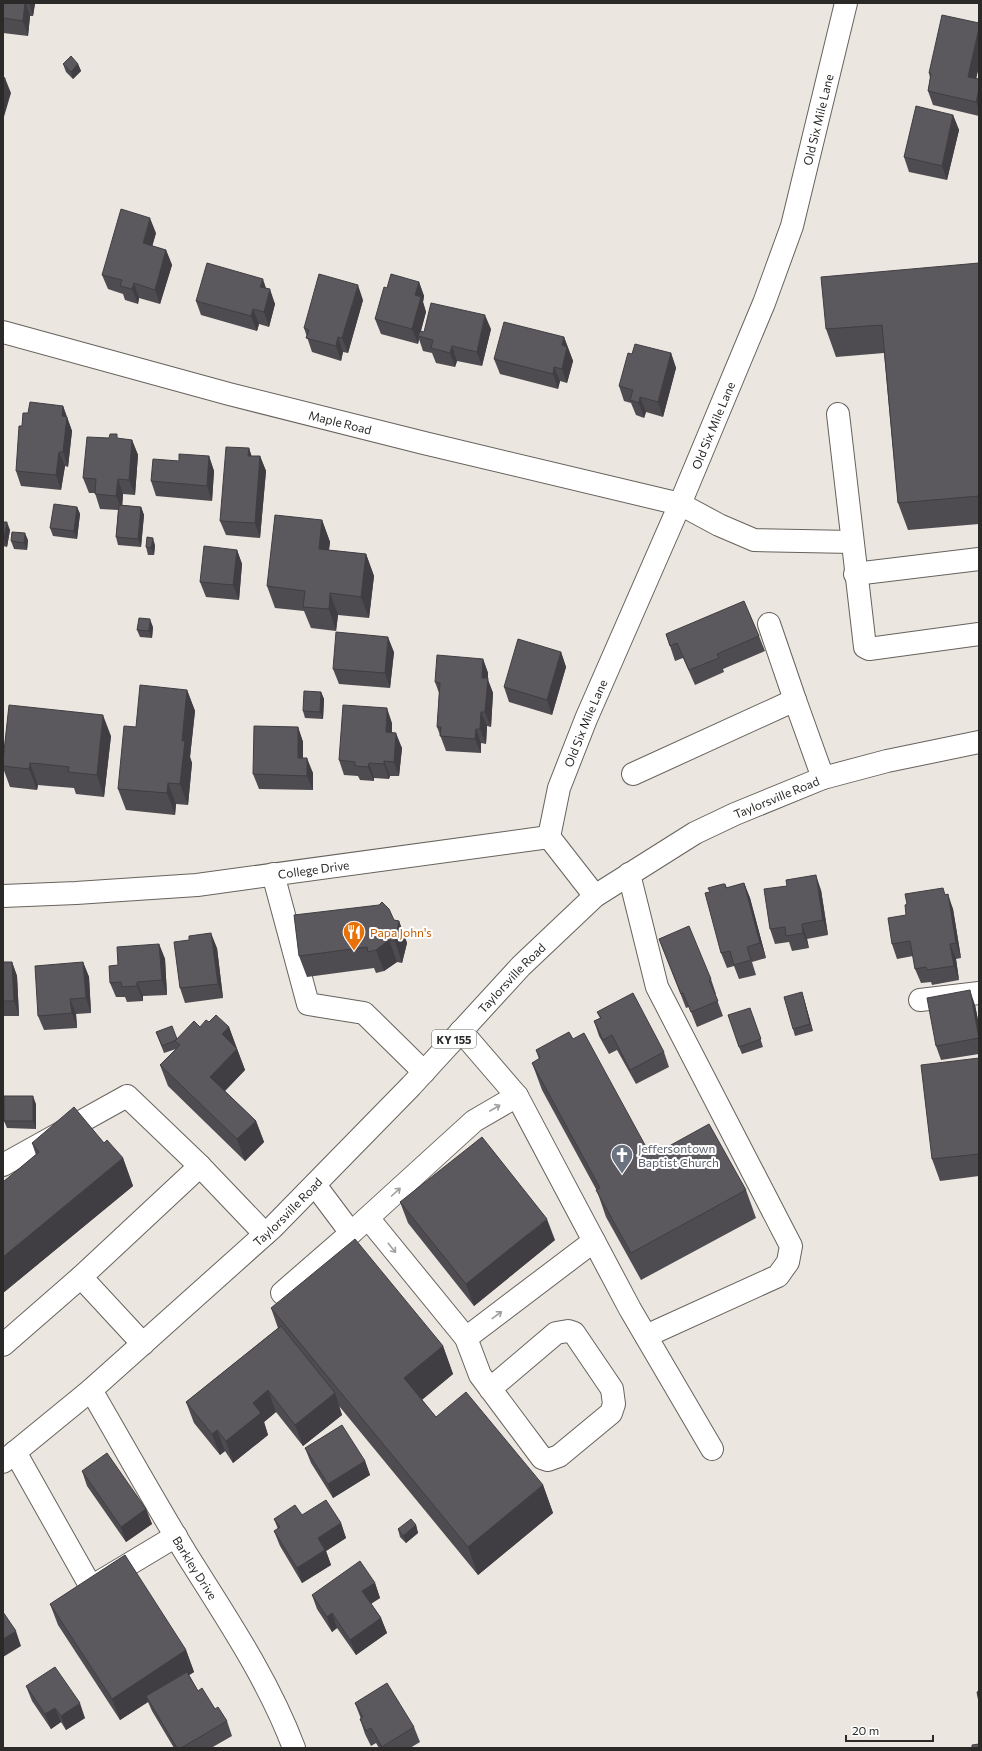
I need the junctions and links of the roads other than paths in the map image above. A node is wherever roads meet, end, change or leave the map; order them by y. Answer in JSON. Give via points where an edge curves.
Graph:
{"nodes":[{"id":1,"x":846,"y":3,"type":"edge"},
{"id":2,"x":3,"y":332,"type":"edge"},
{"id":3,"x":838,"y":414,"type":"dead end"},
{"id":4,"x":680,"y":504,"type":"junction"},
{"id":5,"x":852,"y":542,"type":"junction"},
{"id":6,"x":979,"y":559,"type":"edge"},
{"id":7,"x":856,"y":574,"type":"junction"},
{"id":8,"x":768,"y":624,"type":"dead end"},
{"id":9,"x":979,"y":634,"type":"edge"},
{"id":10,"x":795,"y":700,"type":"junction"},
{"id":11,"x":979,"y":742,"type":"edge"},
{"id":12,"x":633,"y":774,"type":"dead end"},
{"id":13,"x":823,"y":778,"type":"junction"},
{"id":14,"x":549,"y":837,"type":"junction"},
{"id":15,"x":273,"y":874,"type":"junction"},
{"id":16,"x":629,"y":874,"type":"junction"},
{"id":17,"x":3,"y":896,"type":"edge"},
{"id":18,"x":594,"y":896,"type":"junction"},
{"id":19,"x":979,"y":993,"type":"edge"},
{"id":20,"x":920,"y":1000,"type":"dead end"},
{"id":21,"x":461,"y":1031,"type":"junction"},
{"id":22,"x":424,"y":1072,"type":"junction"},
{"id":23,"x":517,"y":1096,"type":"junction"},
{"id":24,"x":3,"y":1165,"type":"edge"},
{"id":25,"x":200,"y":1166,"type":"junction"},
{"id":26,"x":315,"y":1185,"type":"junction"},
{"id":27,"x":368,"y":1218,"type":"junction"},
{"id":28,"x":351,"y":1233,"type":"junction"},
{"id":29,"x":265,"y":1234,"type":"junction"},
{"id":30,"x":594,"y":1240,"type":"junction"},
{"id":31,"x":81,"y":1277,"type":"junction"},
{"id":32,"x":282,"y":1293,"type":"dead end"},
{"id":33,"x":646,"y":1336,"type":"junction"},
{"id":34,"x":466,"y":1338,"type":"junction"},
{"id":35,"x":143,"y":1344,"type":"junction"},
{"id":36,"x":3,"y":1345,"type":"edge"},
{"id":37,"x":490,"y":1389,"type":"junction"},
{"id":38,"x":91,"y":1390,"type":"junction"},
{"id":39,"x":712,"y":1449,"type":"dead end"},
{"id":40,"x":9,"y":1457,"type":"edge"},
{"id":41,"x":176,"y":1536,"type":"junction"},
{"id":42,"x":294,"y":1748,"type":"edge"}],
"edges":[{"from":1,"to":4,"type":"street","name":"Old Six Mile Lane","via":[[792,226],[764,303]]},
{"from":2,"to":4,"type":"street","name":"Maple Road","via":[[236,396]]},
{"from":3,"to":5,"type":"street"},
{"from":4,"to":5,"type":"street","name":"Maple Road","via":[[754,540]]},
{"from":4,"to":14,"type":"street","name":"Old Six Mile Lane","via":[[586,719],[559,788]]},
{"from":5,"to":7,"type":"street"},
{"from":6,"to":7,"type":"street"},
{"from":7,"to":9,"type":"street","via":[[864,647],[869,649]]},
{"from":8,"to":10,"type":"street"},
{"from":10,"to":12,"type":"street"},
{"from":10,"to":13,"type":"street"},
{"from":11,"to":13,"type":"street","name":"Taylorsville Road","number":"KY 155","via":[[886,761]]},
{"from":13,"to":16,"type":"street","name":"Taylorsville Road","number":"KY 155","via":[[695,833]]},
{"from":14,"to":15,"type":"street","name":"College Drive"},
{"from":14,"to":18,"type":"street"},
{"from":15,"to":17,"type":"street","name":"College Drive","via":[[197,884]]},
{"from":15,"to":22,"type":"street","via":[[308,1004],[364,1013]]},
{"from":16,"to":18,"type":"street","name":"Taylorsville Road","number":"KY 155"},
{"from":16,"to":33,"type":"street","via":[[657,987],[791,1246],[788,1262],[778,1276]]},
{"from":18,"to":21,"type":"street","name":"Taylorsville Road","number":"KY 155","via":[[521,966]]},
{"from":19,"to":20,"type":"street"},
{"from":21,"to":22,"type":"street","name":"Taylorsville Road","number":"KY 155"},
{"from":21,"to":23,"type":"street"},
{"from":22,"to":26,"type":"street","name":"Taylorsville Road","number":"KY 155"},
{"from":27,"to":23,"type":"street","one_way":true,"via":[[474,1121]]},
{"from":23,"to":30,"type":"street"},
{"from":24,"to":25,"type":"street","via":[[127,1096]]},
{"from":25,"to":29,"type":"street"},
{"from":25,"to":31,"type":"street"},
{"from":26,"to":28,"type":"street"},
{"from":26,"to":29,"type":"street","name":"Taylorsville Road","number":"KY 155"},
{"from":27,"to":28,"type":"street"},
{"from":27,"to":34,"type":"street","one_way":true},
{"from":28,"to":32,"type":"street"},
{"from":29,"to":35,"type":"street","name":"Taylorsville Road","number":"KY 155"},
{"from":30,"to":33,"type":"street"},
{"from":34,"to":30,"type":"street","one_way":true},
{"from":31,"to":35,"type":"street"},
{"from":31,"to":36,"type":"street"},
{"from":33,"to":39,"type":"street"},
{"from":34,"to":37,"type":"street","via":[[480,1376]]},
{"from":35,"to":38,"type":"street","name":"Taylorsville Road","number":"KY 155"},
{"from":37,"to":37,"type":"street","via":[[542,1458],[548,1460],[559,1456],[611,1413],[614,1404],[612,1389],[574,1333],[568,1331],[556,1333]]},
{"from":38,"to":40,"type":"street","name":"Taylorsville Road","number":"KY 155"},
{"from":38,"to":41,"type":"street","name":"Barkley Drive"},
{"from":40,"to":41,"type":"street","via":[[91,1587]]},
{"from":41,"to":42,"type":"street","name":"Barkley Drive","via":[[253,1662],[282,1716]]}]}
